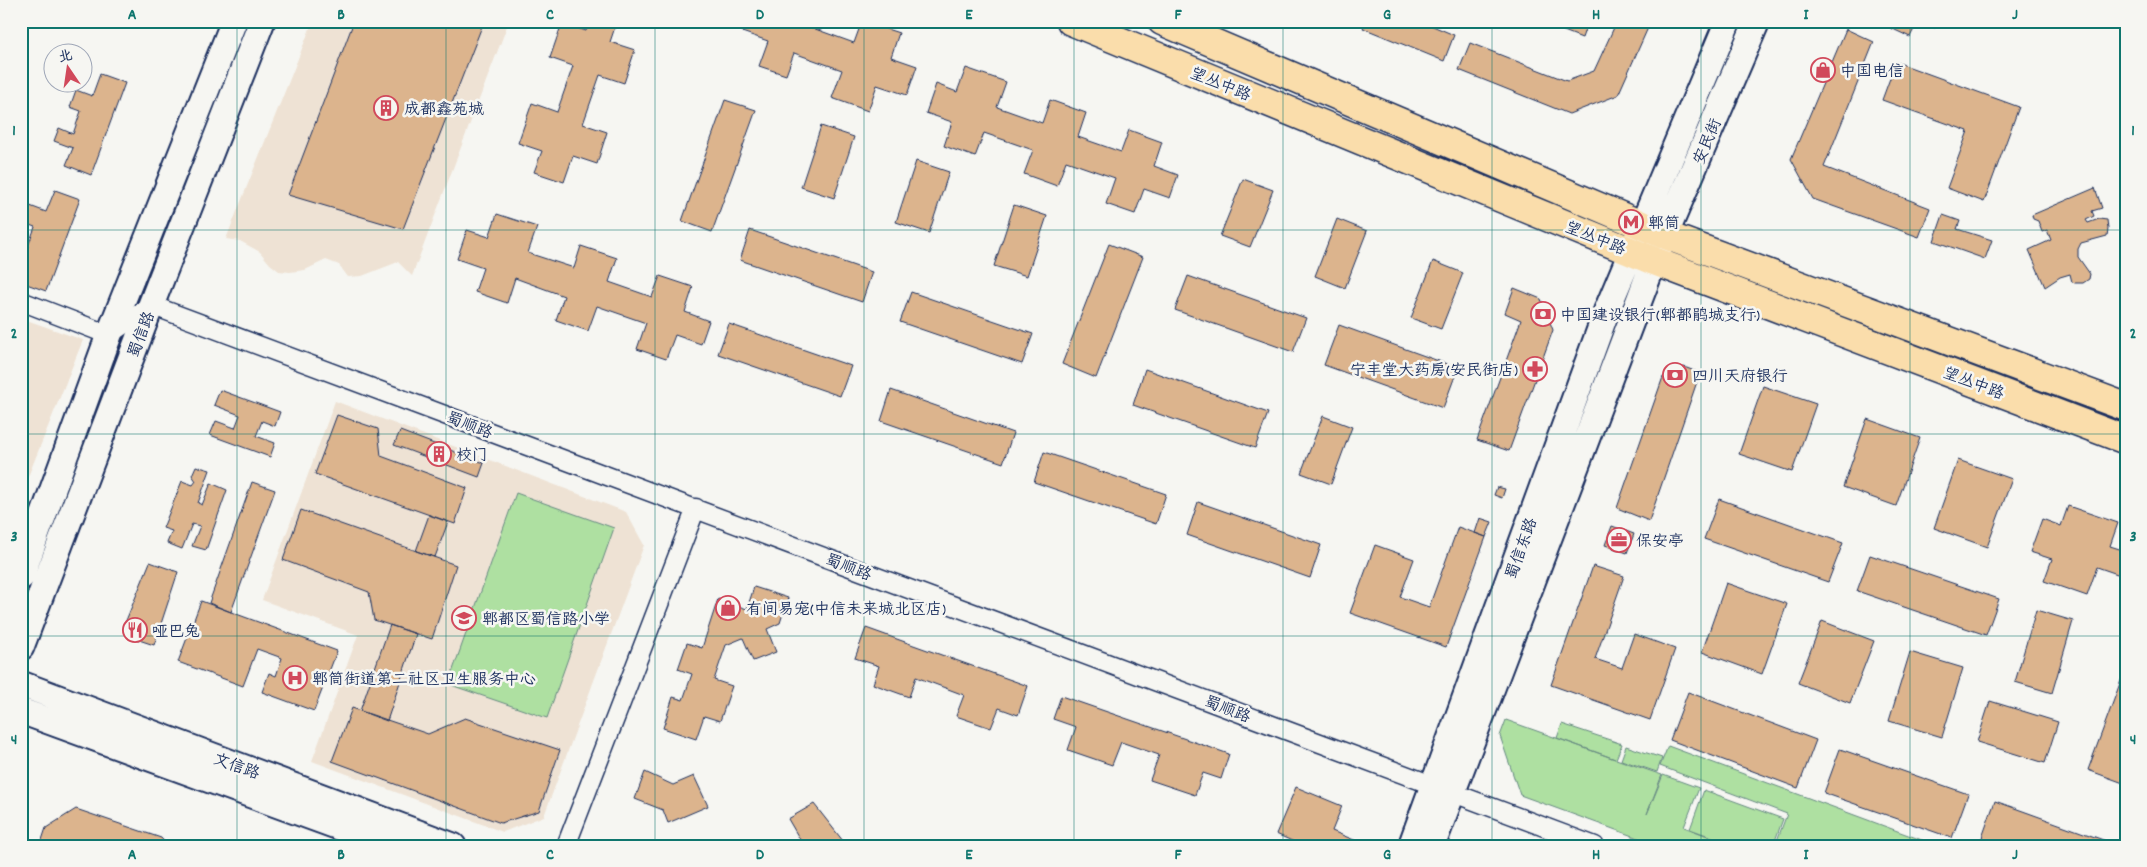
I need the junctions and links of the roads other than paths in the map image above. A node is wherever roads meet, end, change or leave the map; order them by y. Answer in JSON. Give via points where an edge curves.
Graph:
{"nodes":[{"id":1,"x":234,"y":21,"type":"edge"},
{"id":2,"x":262,"y":21,"type":"edge"},
{"id":3,"x":1071,"y":21,"type":"edge"},
{"id":4,"x":1162,"y":21,"type":"edge"},
{"id":5,"x":1728,"y":21,"type":"edge"},
{"id":6,"x":1757,"y":21,"type":"edge"},
{"id":7,"x":1654,"y":230,"type":"junction"},
{"id":8,"x":1643,"y":256,"type":"junction"},
{"id":9,"x":21,"y":301,"type":"edge"},
{"id":10,"x":151,"y":304,"type":"junction"},
{"id":11,"x":109,"y":335,"type":"junction"},
{"id":12,"x":2126,"y":407,"type":"edge"},
{"id":13,"x":2126,"y":440,"type":"edge"},
{"id":14,"x":696,"y":508,"type":"junction"},
{"id":15,"x":21,"y":577,"type":"edge"},
{"id":16,"x":21,"y":647,"type":"edge"},
{"id":17,"x":21,"y":684,"type":"edge"},
{"id":18,"x":21,"y":711,"type":"edge"},
{"id":19,"x":1443,"y":789,"type":"junction"},
{"id":20,"x":391,"y":846,"type":"edge"},
{"id":21,"x":453,"y":846,"type":"edge"},
{"id":22,"x":566,"y":846,"type":"edge"},
{"id":23,"x":1411,"y":846,"type":"edge"},
{"id":24,"x":1432,"y":846,"type":"edge"},
{"id":25,"x":1595,"y":846,"type":"edge"}],
"edges":[{"from":1,"to":11,"type":"main road","name":"蜀信路"},
{"from":2,"to":10,"type":"main road","name":"蜀信路"},
{"from":3,"to":8,"type":"main road","name":"望丛中路"},
{"from":4,"to":7,"type":"main road","name":"望丛中路"},
{"from":5,"to":7,"type":"main road","name":"安民街"},
{"from":6,"to":7,"type":"main road","name":"安民街"},
{"from":7,"to":8,"type":"main road","name":"安民街"},
{"from":7,"to":12,"type":"main road","name":"望丛中路"},
{"from":8,"to":13,"type":"main road","name":"望丛中路"},
{"from":8,"to":19,"type":"main road","name":"蜀信东路","via":[[1607,310]]},
{"from":9,"to":11,"type":"street"},
{"from":10,"to":11,"type":"street"},
{"from":10,"to":14,"type":"street","name":"蜀顺路"},
{"from":10,"to":16,"type":"main road","name":"蜀信路"},
{"from":11,"to":15,"type":"main road","name":"蜀信路"},
{"from":14,"to":19,"type":"street","name":"蜀顺路"},
{"from":14,"to":22,"type":"street"},
{"from":17,"to":21,"type":"main road","name":"文信路"},
{"from":18,"to":20,"type":"main road"},
{"from":19,"to":23,"type":"main road","name":"蜀信东路"},
{"from":19,"to":24,"type":"main road","name":"蜀信东路"},
{"from":19,"to":25,"type":"street","name":"蜀顺路"}]}
